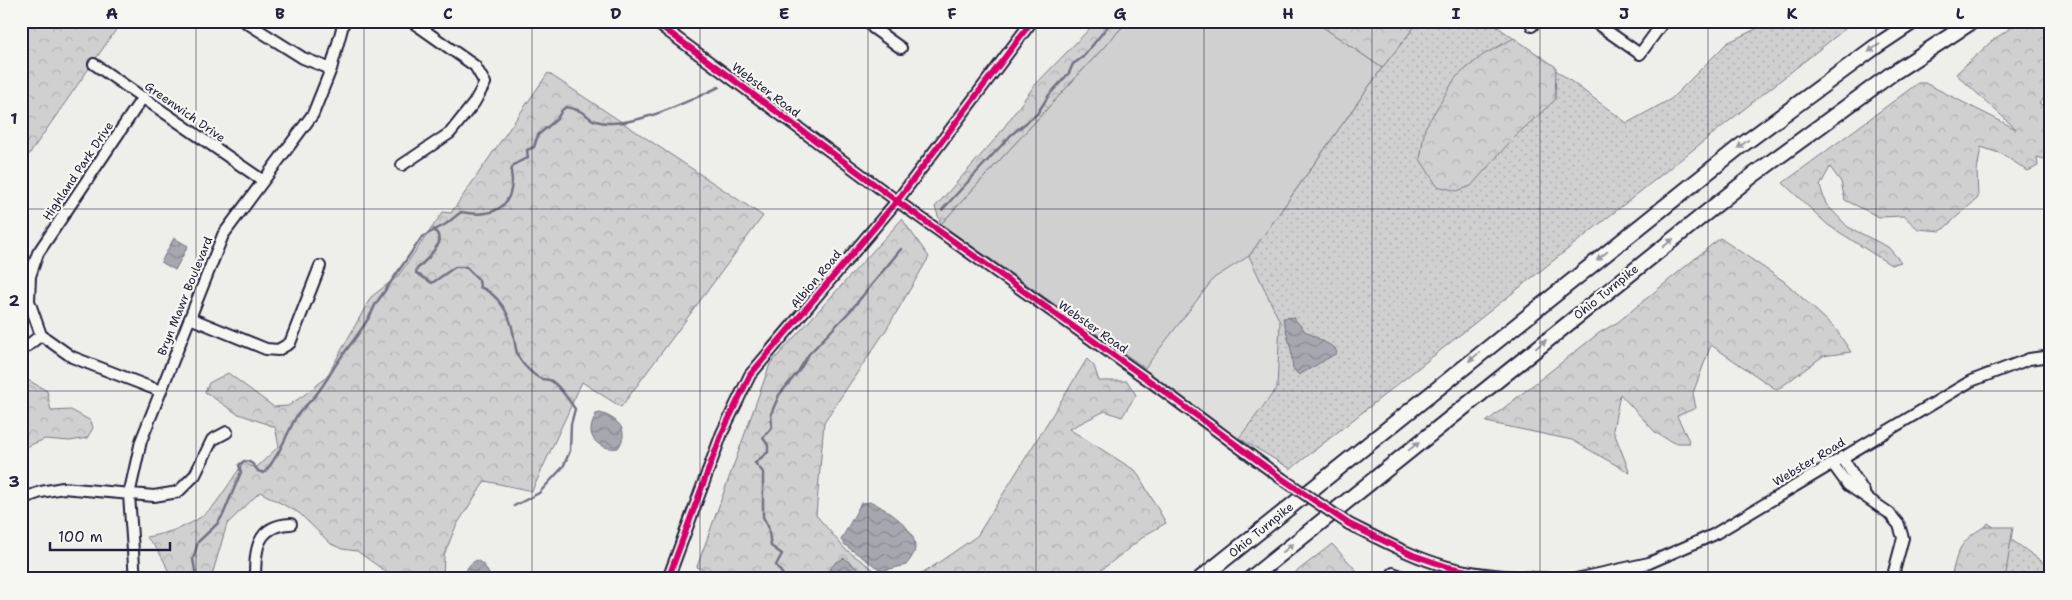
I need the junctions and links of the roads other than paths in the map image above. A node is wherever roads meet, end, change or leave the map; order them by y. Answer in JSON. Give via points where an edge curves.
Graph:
{"nodes":[{"id":1,"x":244,"y":21,"type":"edge"},
{"id":2,"x":344,"y":21,"type":"edge"},
{"id":3,"x":411,"y":21,"type":"edge"},
{"id":4,"x":654,"y":21,"type":"edge"},
{"id":5,"x":678,"y":21,"type":"edge"},
{"id":6,"x":869,"y":21,"type":"edge"},
{"id":7,"x":1032,"y":21,"type":"edge"},
{"id":8,"x":1593,"y":21,"type":"edge"},
{"id":9,"x":1664,"y":21,"type":"edge"},
{"id":10,"x":1914,"y":21,"type":"edge"},
{"id":11,"x":1973,"y":21,"type":"edge"},
{"id":12,"x":670,"y":32,"type":"junction"},
{"id":13,"x":901,"y":48,"type":"dead end"},
{"id":14,"x":94,"y":64,"type":"dead end"},
{"id":15,"x":331,"y":69,"type":"junction"},
{"id":16,"x":143,"y":97,"type":"junction"},
{"id":17,"x":402,"y":165,"type":"dead end"},
{"id":18,"x":262,"y":180,"type":"junction"},
{"id":19,"x":897,"y":201,"type":"junction"},
{"id":20,"x":320,"y":266,"type":"dead end"},
{"id":21,"x":190,"y":318,"type":"junction"},
{"id":22,"x":41,"y":335,"type":"junction"},
{"id":23,"x":21,"y":351,"type":"edge"},
{"id":24,"x":2051,"y":356,"type":"edge"},
{"id":25,"x":160,"y":391,"type":"junction"},
{"id":26,"x":227,"y":432,"type":"dead end"},
{"id":27,"x":1842,"y":457,"type":"junction"},
{"id":28,"x":1832,"y":463,"type":"junction"},
{"id":29,"x":129,"y":495,"type":"junction"},
{"id":30,"x":1868,"y":497,"type":"junction"},
{"id":31,"x":21,"y":499,"type":"edge"},
{"id":32,"x":291,"y":524,"type":"dead end"},
{"id":33,"x":1393,"y":574,"type":"dead end"},
{"id":34,"x":134,"y":577,"type":"edge"},
{"id":35,"x":117,"y":579,"type":"edge"},
{"id":36,"x":255,"y":579,"type":"edge"},
{"id":37,"x":668,"y":579,"type":"edge"},
{"id":38,"x":1200,"y":579,"type":"edge"},
{"id":39,"x":1250,"y":579,"type":"edge"},
{"id":40,"x":1409,"y":579,"type":"edge"},
{"id":41,"x":1552,"y":579,"type":"edge"},
{"id":42,"x":1576,"y":579,"type":"edge"},
{"id":43,"x":1892,"y":579,"type":"edge"}],
"edges":[{"from":1,"to":15,"type":"street","via":[[303,58]]},
{"from":2,"to":15,"type":"street","name":"Bryn Mawr Boulevard"},
{"from":3,"to":17,"type":"street","via":[[475,66],[485,83],[450,133]]},
{"from":4,"to":12,"type":"street","name":"Webster Road"},
{"from":5,"to":12,"type":"street"},
{"from":6,"to":13,"type":"street","via":[[873,28]]},
{"from":7,"to":19,"type":"street","name":"Albion Road"},
{"from":8,"to":9,"type":"street","via":[[1640,54]]},
{"from":10,"to":38,"type":"highway","name":"Ohio Turnpike","one_way":true,"via":[[1738,148]]},
{"from":39,"to":11,"type":"highway","name":"Ohio Turnpike","one_way":true,"via":[[1752,176],[1890,74]]},
{"from":12,"to":19,"type":"street","name":"Webster Road"},
{"from":14,"to":16,"type":"street","name":"Greenwich Drive"},
{"from":15,"to":18,"type":"street","name":"Bryn Mawr Boulevard","via":[[314,114]]},
{"from":16,"to":18,"type":"street","name":"Greenwich Drive"},
{"from":16,"to":22,"type":"street","name":"Highland Park Drive","via":[[38,253],[30,276],[29,301]]},
{"from":18,"to":21,"type":"street","name":"Bryn Mawr Boulevard","via":[[223,235]]},
{"from":19,"to":37,"type":"street","name":"Albion Road","via":[[750,375],[722,434]]},
{"from":19,"to":41,"type":"street","name":"Webster Road","bridge":true,"via":[[1281,478],[1350,524],[1413,555],[1448,567],[1485,575]]},
{"from":20,"to":21,"type":"street","via":[[290,344],[278,350],[266,349]]},
{"from":21,"to":25,"type":"street","name":"Bryn Mawr Boulevard"},
{"from":22,"to":23,"type":"street"},
{"from":22,"to":25,"type":"street","via":[[72,357]]},
{"from":24,"to":27,"type":"street","name":"Webster Road","via":[[2029,360],[1971,381]]},
{"from":25,"to":29,"type":"street","name":"Bryn Mawr Boulevard","via":[[141,441]]},
{"from":26,"to":29,"type":"street","via":[[212,440],[195,475],[178,492],[154,496]]},
{"from":27,"to":28,"type":"street","name":"Webster Road"},
{"from":27,"to":30,"type":"street"},
{"from":28,"to":30,"type":"street","via":[[1848,485]]},
{"from":28,"to":42,"type":"street","name":"Webster Road","via":[[1713,535],[1663,558]]},
{"from":29,"to":31,"type":"street","via":[[63,488]]},
{"from":29,"to":34,"type":"street","name":"Bryn Mawr Boulevard"},
{"from":30,"to":43,"type":"street","via":[[1889,513],[1899,525],[1903,538]]},
{"from":32,"to":36,"type":"street","via":[[279,524],[260,540],[255,554]]},
{"from":33,"to":40,"type":"street"},
{"from":34,"to":35,"type":"street"}]}
